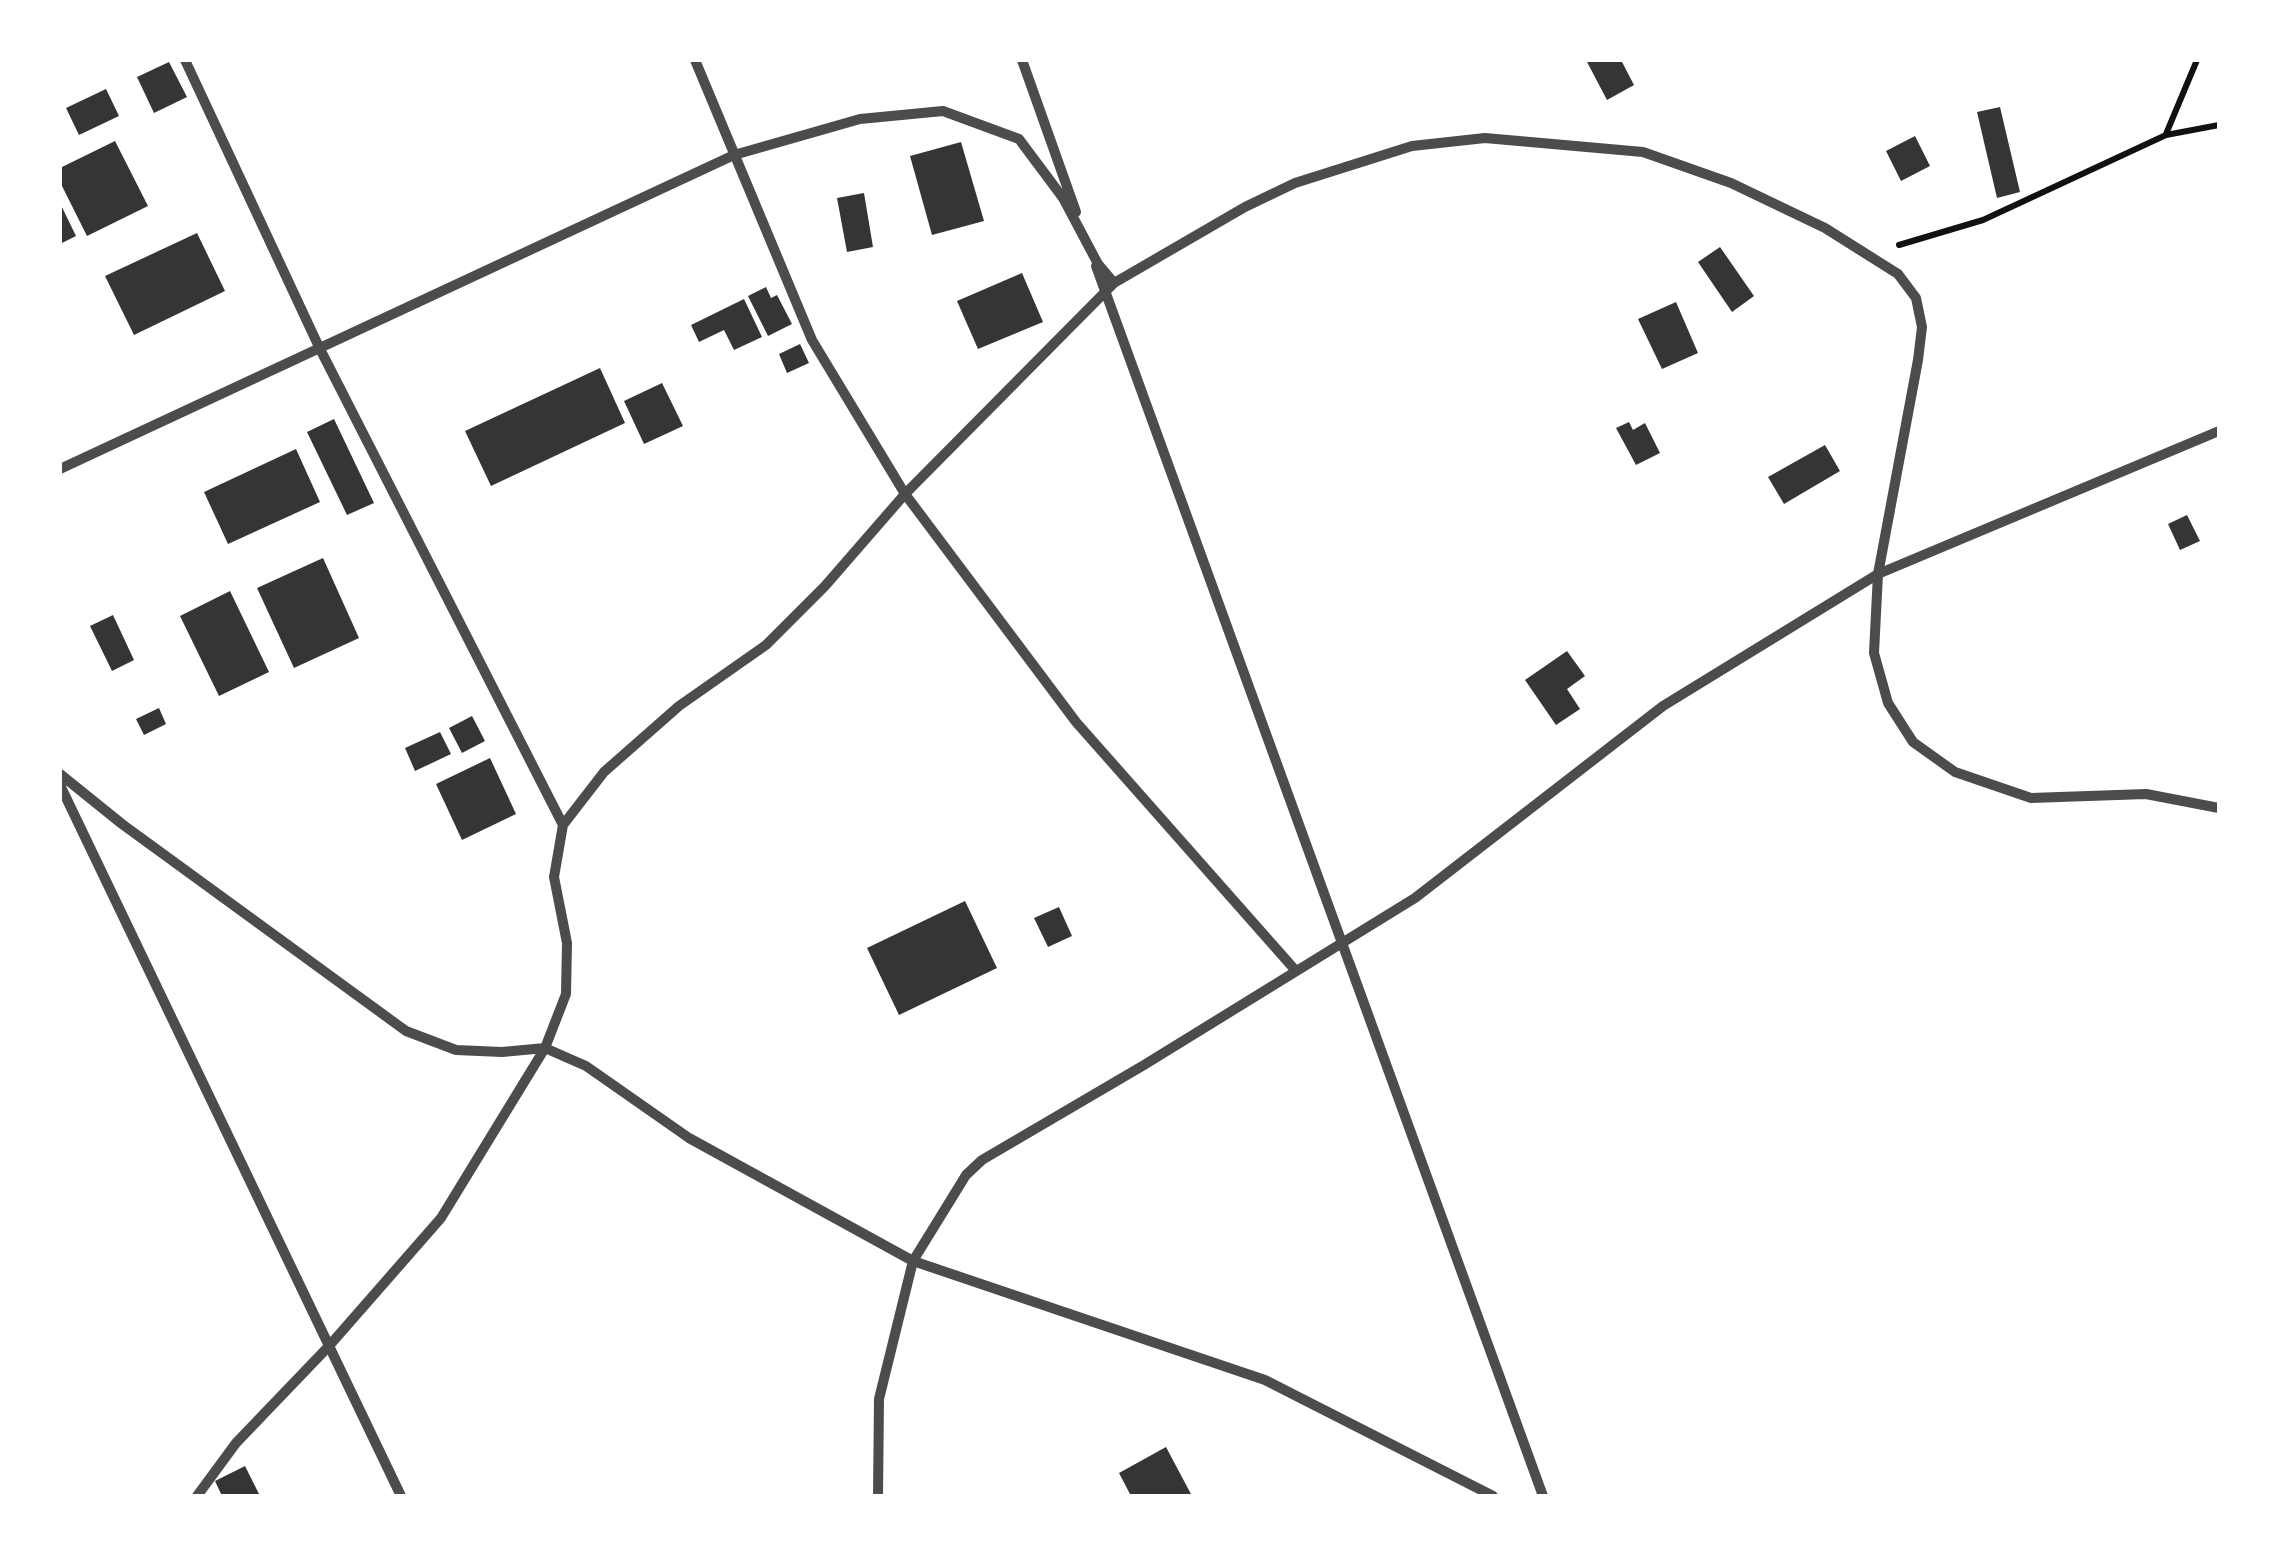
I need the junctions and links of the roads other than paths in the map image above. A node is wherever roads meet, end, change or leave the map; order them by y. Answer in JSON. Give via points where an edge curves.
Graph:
{"nodes":[{"id":1,"x":185,"y":60,"type":"edge"},
{"id":2,"x":695,"y":60,"type":"edge"},
{"id":3,"x":1022,"y":60,"type":"edge"},
{"id":4,"x":734,"y":155,"type":"junction"},
{"id":5,"x":1088,"y":244,"type":"junction"},
{"id":6,"x":1110,"y":288,"type":"junction"},
{"id":7,"x":319,"y":347,"type":"junction"},
{"id":8,"x":2219,"y":431,"type":"edge"},
{"id":9,"x":60,"y":469,"type":"edge"},
{"id":10,"x":905,"y":494,"type":"junction"},
{"id":11,"x":1878,"y":574,"type":"junction"},
{"id":12,"x":60,"y":774,"type":"edge"},
{"id":13,"x":60,"y":785,"type":"edge"},
{"id":14,"x":2219,"y":808,"type":"edge"},
{"id":15,"x":562,"y":825,"type":"junction"},
{"id":16,"x":1340,"y":944,"type":"junction"},
{"id":17,"x":1296,"y":971,"type":"junction"},
{"id":18,"x":545,"y":1048,"type":"junction"},
{"id":19,"x":913,"y":1261,"type":"junction"},
{"id":20,"x":330,"y":1346,"type":"junction"},
{"id":21,"x":197,"y":1496,"type":"edge"},
{"id":22,"x":401,"y":1496,"type":"edge"},
{"id":23,"x":878,"y":1496,"type":"edge"},
{"id":24,"x":1493,"y":1496,"type":"edge"},
{"id":25,"x":1543,"y":1496,"type":"edge"}],
"edges":[{"from":1,"to":7,"type":"street"},
{"from":2,"to":4,"type":"street"},
{"from":3,"to":5,"type":"street"},
{"from":4,"to":5,"type":"street","via":[[860,119],[943,110],[1019,139]]},
{"from":4,"to":7,"type":"street"},
{"from":4,"to":10,"type":"street","via":[[812,340]]},
{"from":5,"to":6,"type":"street"},
{"from":6,"to":10,"type":"street"},
{"from":6,"to":11,"type":"street","via":[[1295,182],[1412,146],[1485,138],[1644,152],[1731,183],[1869,254],[1898,274],[1916,298],[1922,327],[1918,360]]},
{"from":6,"to":16,"type":"street"},
{"from":7,"to":9,"type":"street"},
{"from":7,"to":15,"type":"street"},
{"from":8,"to":11,"type":"street"},
{"from":10,"to":15,"type":"street","via":[[766,644],[679,706],[604,772]]},
{"from":10,"to":17,"type":"street","via":[[1076,722]]},
{"from":11,"to":14,"type":"street","via":[[1874,653],[1888,703],[1913,742],[1955,772],[2031,798],[2146,794]]},
{"from":11,"to":16,"type":"street","via":[[1663,706],[1415,898]]},
{"from":12,"to":18,"type":"street","via":[[406,1031],[456,1050]]},
{"from":13,"to":20,"type":"street"},
{"from":15,"to":18,"type":"street","via":[[554,878],[567,944],[566,994]]},
{"from":16,"to":17,"type":"street"},
{"from":16,"to":25,"type":"street"},
{"from":17,"to":19,"type":"street","via":[[982,1160]]},
{"from":18,"to":19,"type":"street","via":[[586,1066],[689,1138]]},
{"from":18,"to":20,"type":"street","via":[[441,1218]]},
{"from":19,"to":23,"type":"street","via":[[879,1399]]},
{"from":19,"to":24,"type":"street","via":[[1265,1380]]},
{"from":20,"to":21,"type":"street","via":[[236,1443]]},
{"from":20,"to":22,"type":"street"}]}
